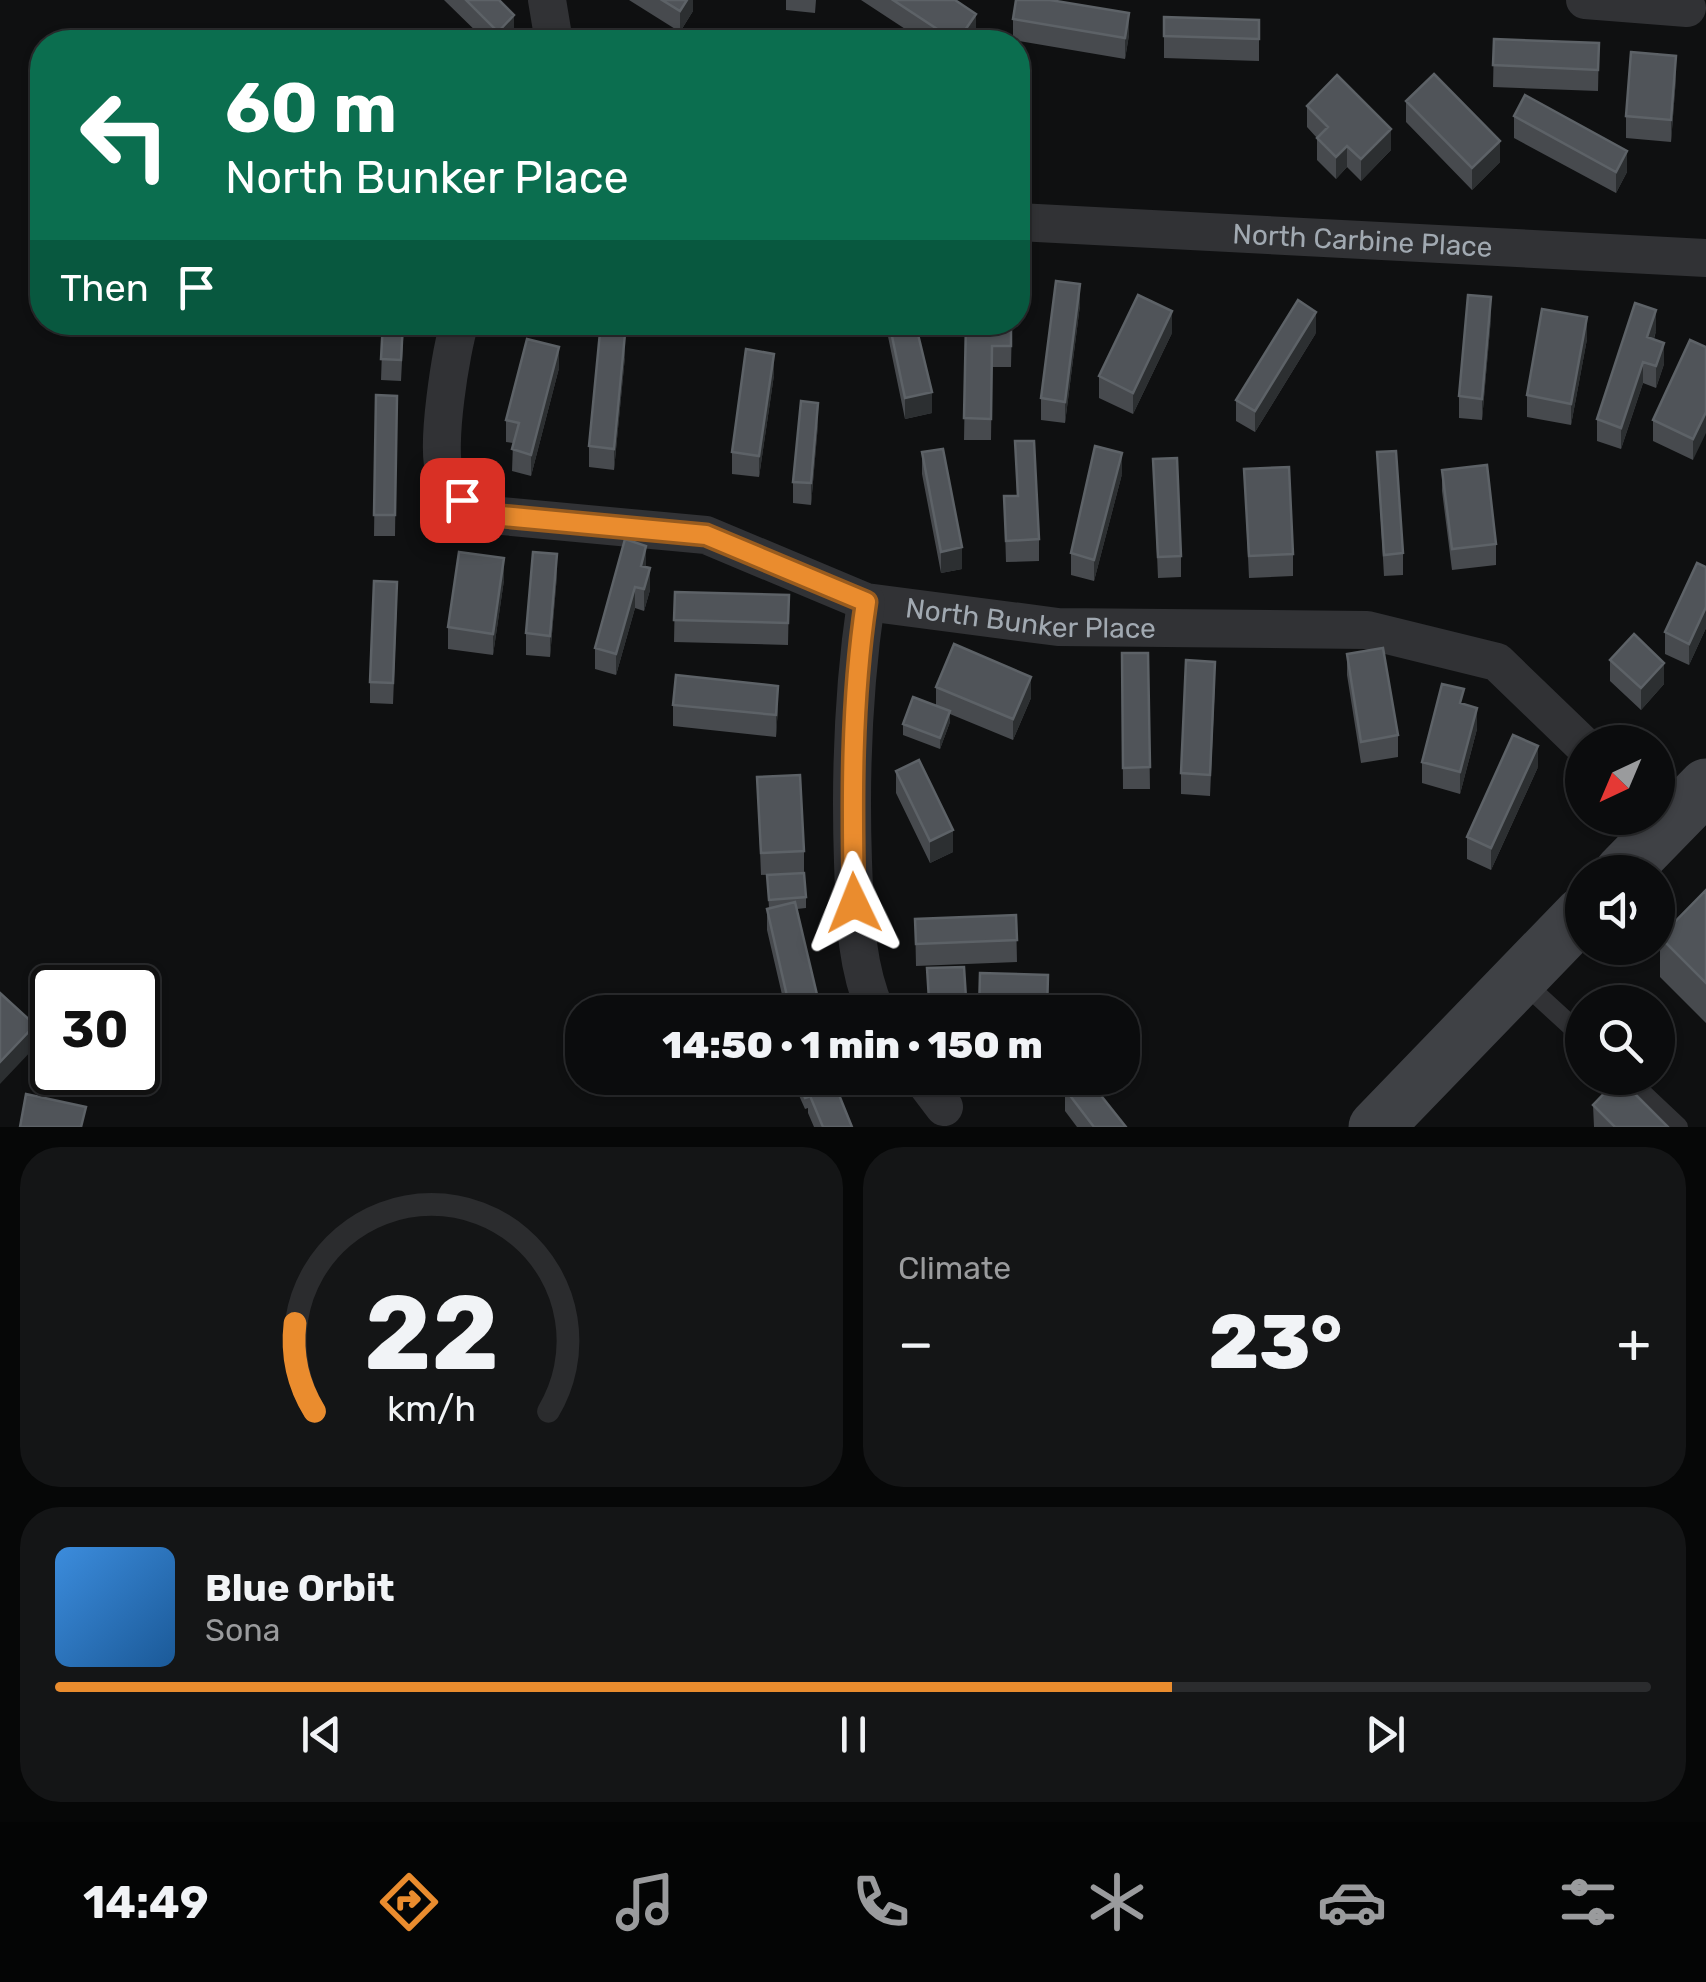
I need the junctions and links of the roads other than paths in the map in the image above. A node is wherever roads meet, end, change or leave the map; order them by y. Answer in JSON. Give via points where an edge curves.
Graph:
{"nodes":[{"id":1,"x":547,"y":0,"type":"edge"},
{"id":2,"x":1585,"y":0,"type":"edge"},
{"id":3,"x":1691,"y":12,"type":"edge"},
{"id":4,"x":552,"y":30,"type":"edge"},
{"id":5,"x":1030,"y":223,"type":"edge"},
{"id":6,"x":1706,"y":258,"type":"edge"},
{"id":7,"x":458,"y":335,"type":"edge"},
{"id":8,"x":866,"y":602,"type":"junction"},
{"id":9,"x":1565,"y":728,"type":"edge"},
{"id":10,"x":1706,"y":786,"type":"edge"},
{"id":11,"x":1675,"y":811,"type":"edge"},
{"id":12,"x":1651,"y":835,"type":"edge"},
{"id":13,"x":1635,"y":855,"type":"edge"},
{"id":14,"x":1565,"y":932,"type":"edge"},
{"id":15,"x":1520,"y":978,"type":"junction"},
{"id":16,"x":869,"y":995,"type":"edge"},
{"id":17,"x":1565,"y":1020,"type":"edge"},
{"id":18,"x":1644,"y":1095,"type":"edge"},
{"id":19,"x":1376,"y":1127,"type":"edge"},
{"id":20,"x":1678,"y":1127,"type":"edge"}],
"edges":[{"from":1,"to":4,"type":"street"},
{"from":2,"to":3,"type":"street"},
{"from":5,"to":6,"type":"street","name":"North Carbine Place"},
{"from":7,"to":8,"type":"street","name":"North Bunker Place","via":[[445,402],[443,470],[462,500],[491,515],[706,535]]},
{"from":8,"to":9,"type":"street","name":"North Bunker Place","via":[[1058,627],[1366,630],[1497,662]]},
{"from":8,"to":16,"type":"street","via":[[850,762],[856,938]]},
{"from":10,"to":11,"type":"street"},
{"from":12,"to":13,"type":"street"},
{"from":14,"to":15,"type":"street"},
{"from":15,"to":17,"type":"lane"},
{"from":15,"to":19,"type":"street"},
{"from":18,"to":20,"type":"lane"}]}
